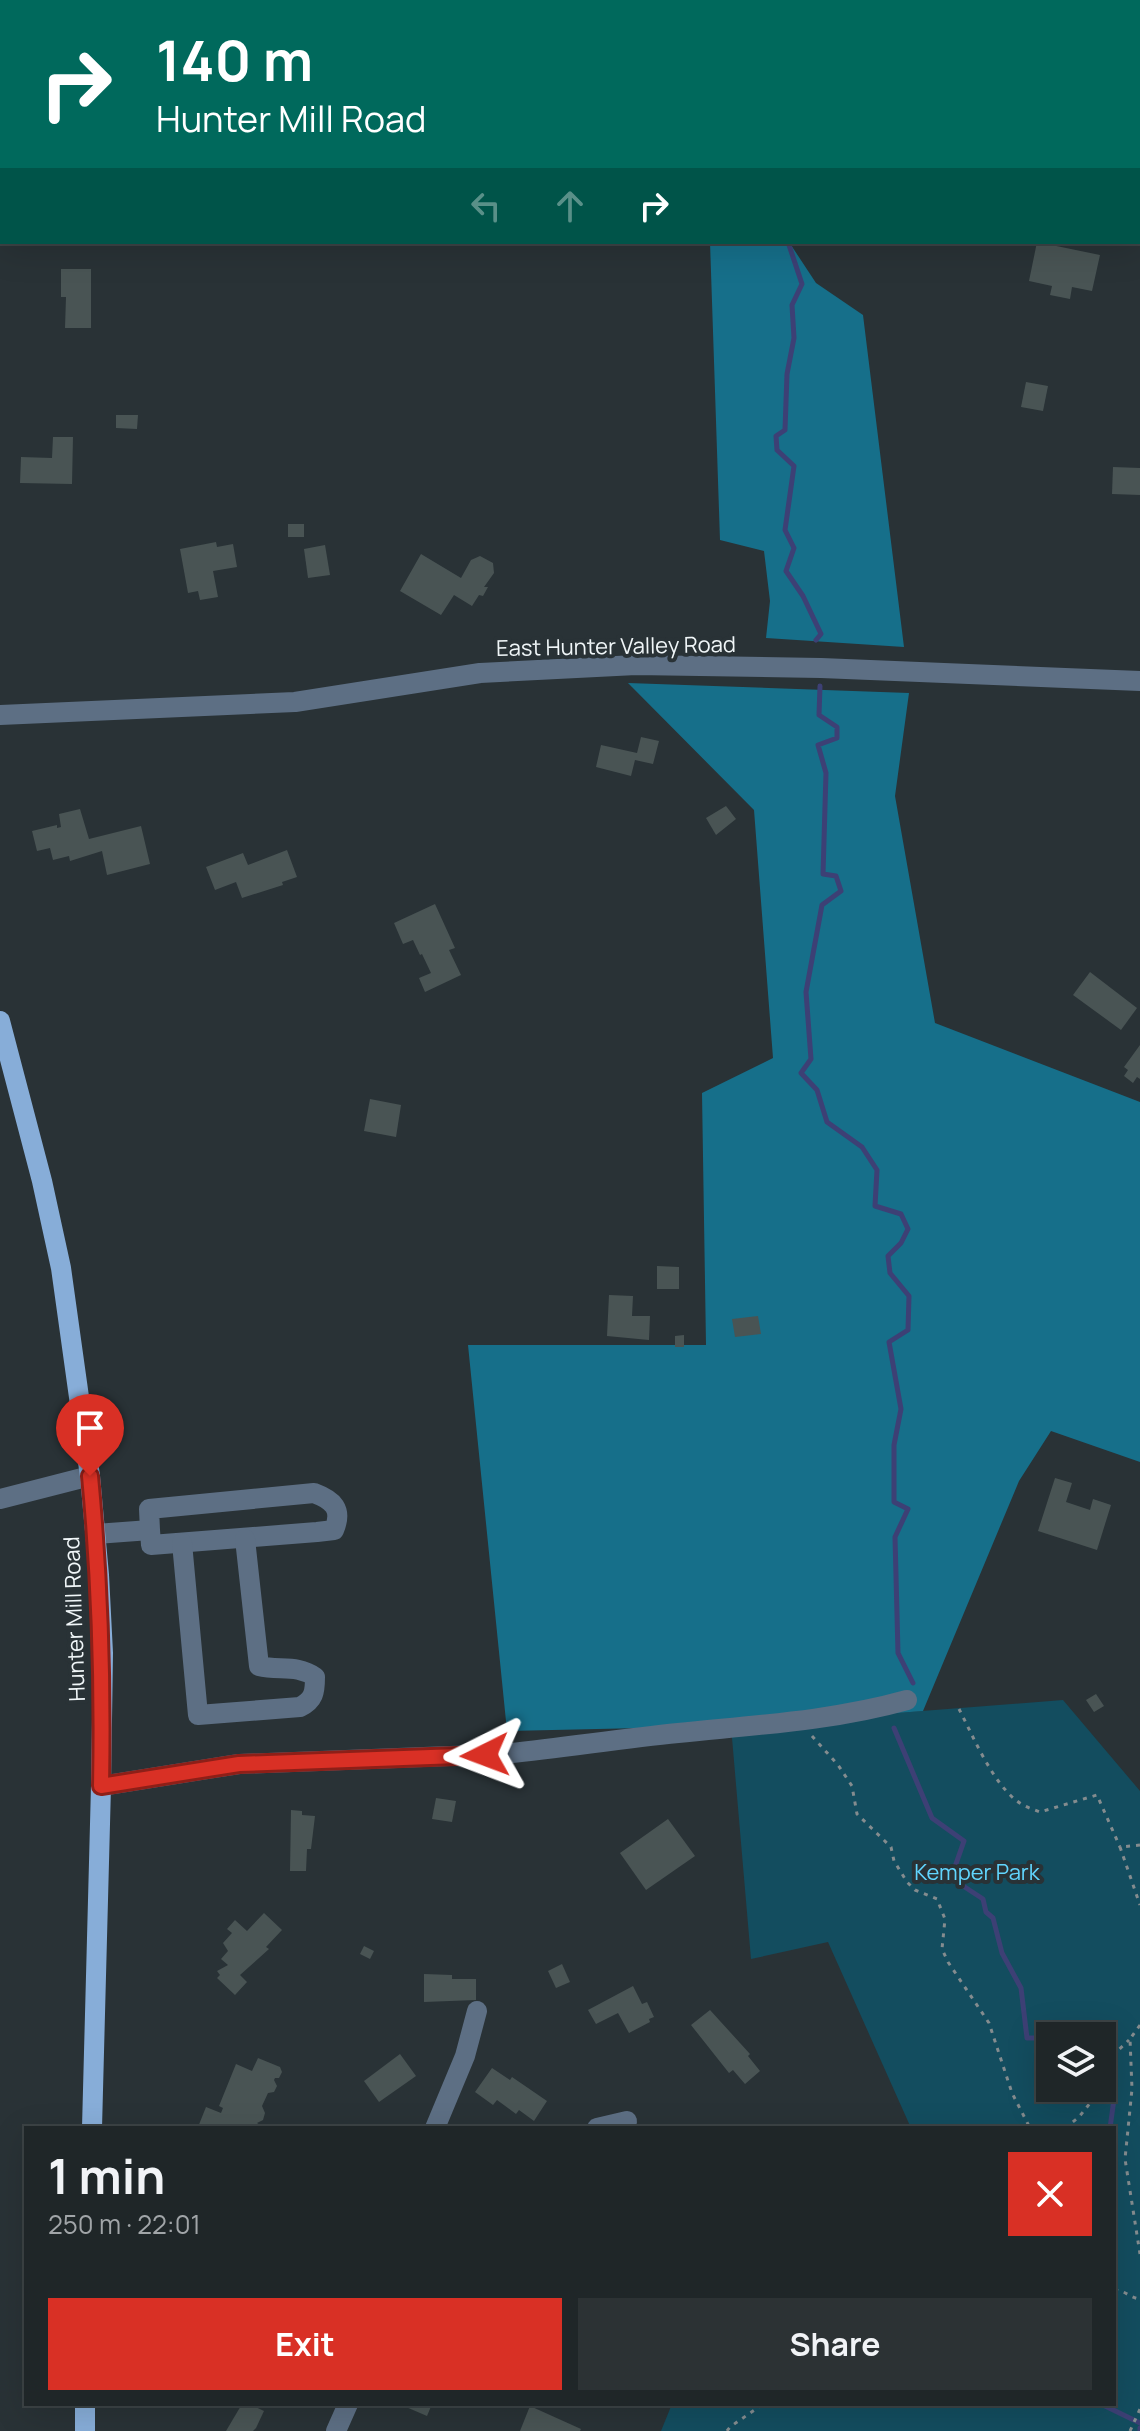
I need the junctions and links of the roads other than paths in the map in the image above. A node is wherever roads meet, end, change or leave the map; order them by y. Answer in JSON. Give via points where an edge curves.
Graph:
{"nodes":[{"id":1,"x":1140,"y":681,"type":"edge"},
{"id":2,"x":0,"y":715,"type":"edge"},
{"id":3,"x":0,"y":1021,"type":"edge"},
{"id":4,"x":90,"y":1476,"type":"junction"},
{"id":5,"x":0,"y":1499,"type":"edge"},
{"id":6,"x":150,"y":1530,"type":"junction"},
{"id":7,"x":96,"y":1534,"type":"junction"},
{"id":8,"x":245,"y":1539,"type":"junction"},
{"id":9,"x":182,"y":1543,"type":"junction"},
{"id":10,"x":907,"y":1700,"type":"dead end"},
{"id":11,"x":101,"y":1786,"type":"junction"},
{"id":12,"x":477,"y":2011,"type":"dead end"},
{"id":13,"x":627,"y":2121,"type":"dead end"},
{"id":14,"x":92,"y":2126,"type":"edge"},
{"id":15,"x":436,"y":2126,"type":"edge"},
{"id":16,"x":606,"y":2126,"type":"edge"},
{"id":17,"x":85,"y":2406,"type":"edge"},
{"id":18,"x":347,"y":2406,"type":"edge"},
{"id":19,"x":85,"y":2431,"type":"edge"},
{"id":20,"x":336,"y":2431,"type":"edge"}],
"edges":[{"from":1,"to":2,"type":"street","name":"East Hunter Valley Road","via":[[636,665],[480,673],[295,702]]},
{"from":3,"to":4,"type":"main road","name":"Hunter Mill Road","via":[[61,1268]]},
{"from":4,"to":5,"type":"street"},
{"from":4,"to":7,"type":"main road","name":"Hunter Mill Road"},
{"from":6,"to":7,"type":"street"},
{"from":6,"to":8,"type":"street","via":[[149,1509],[314,1493],[337,1507],[334,1530]]},
{"from":6,"to":9,"type":"street","via":[[151,1545]]},
{"from":7,"to":11,"type":"main road","name":"Hunter Mill Road","via":[[103,1653]]},
{"from":8,"to":9,"type":"street"},
{"from":8,"to":9,"type":"street","via":[[259,1666],[291,1667],[315,1677],[310,1702],[300,1707],[198,1715]]},
{"from":10,"to":11,"type":"street","via":[[833,1718],[502,1754],[239,1764]]},
{"from":11,"to":14,"type":"main road","name":"Hunter Mill Road"},
{"from":12,"to":15,"type":"street"},
{"from":13,"to":16,"type":"street"},
{"from":17,"to":19,"type":"main road"},
{"from":18,"to":20,"type":"street"}]}
